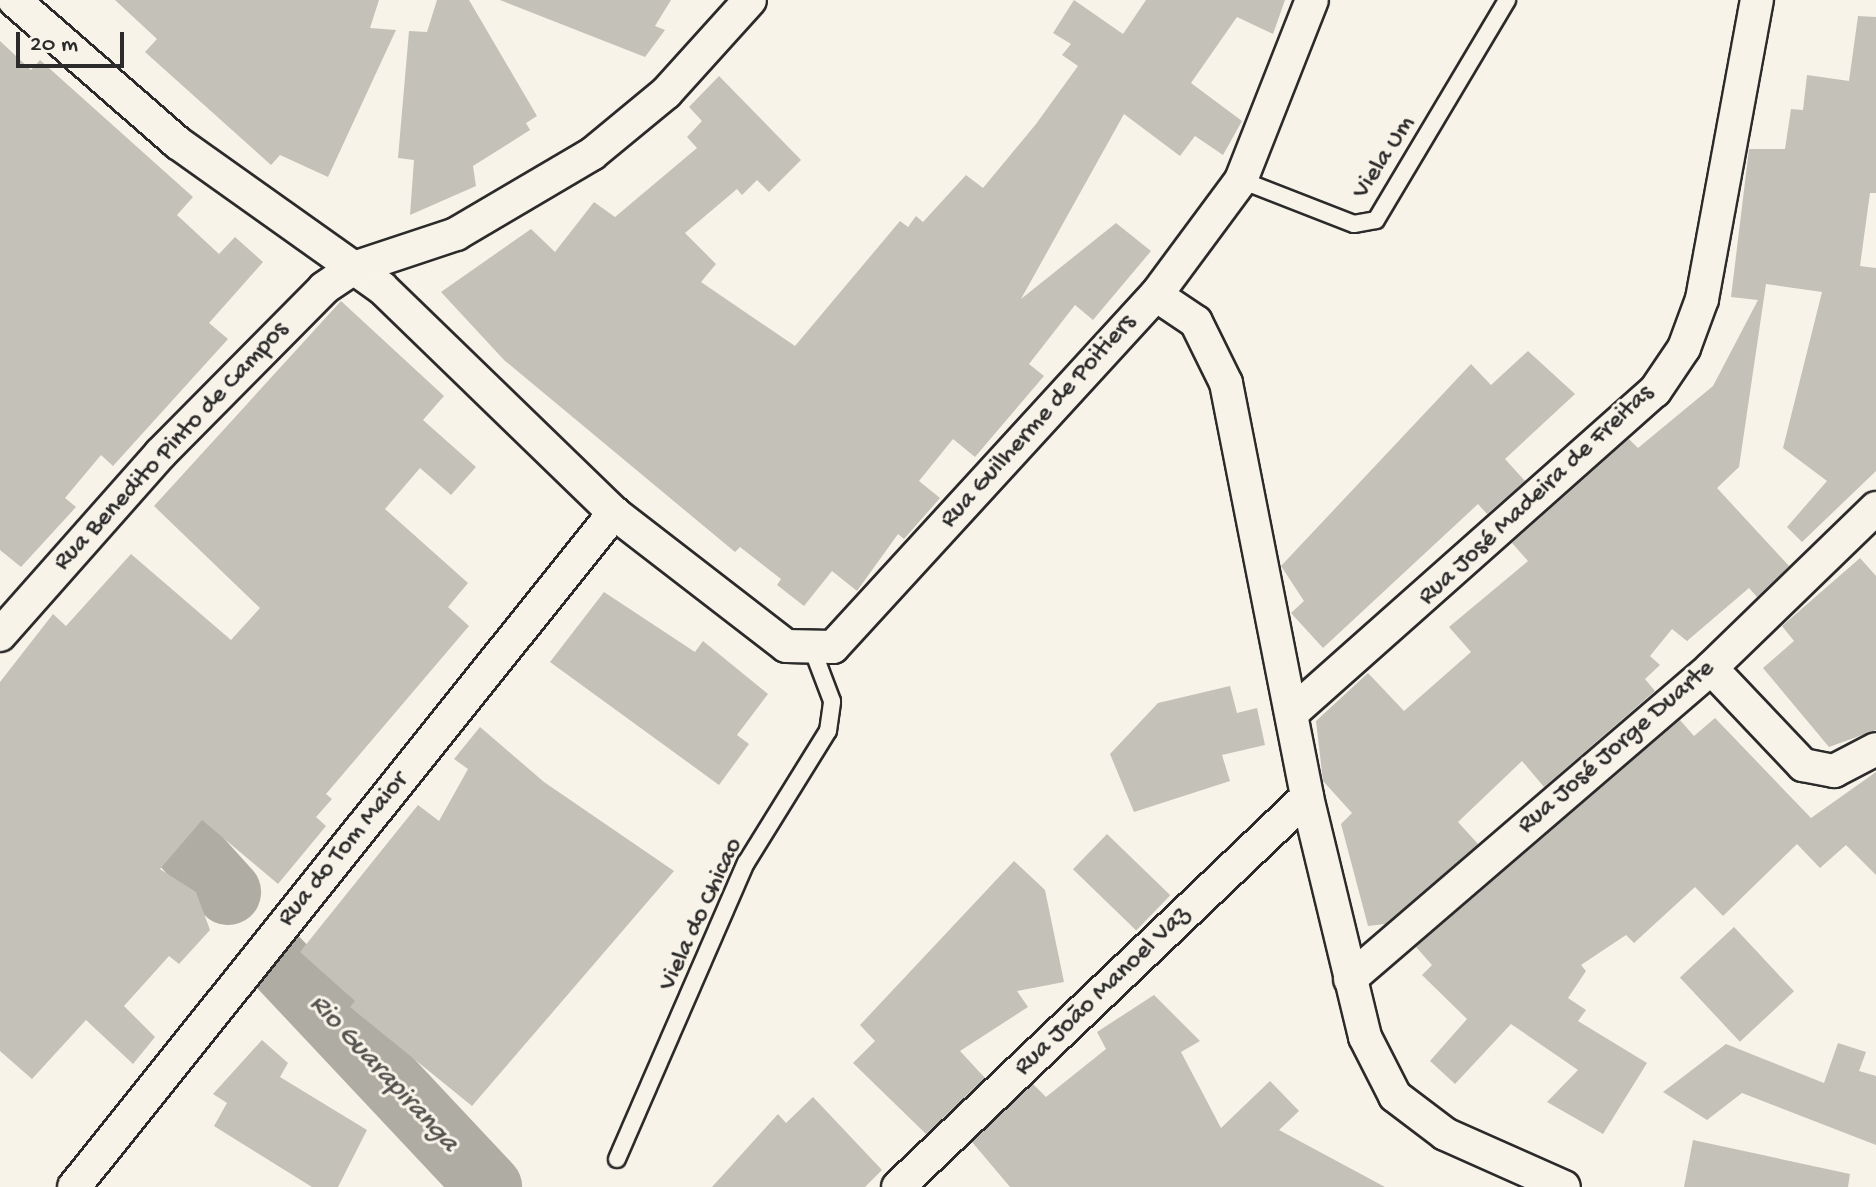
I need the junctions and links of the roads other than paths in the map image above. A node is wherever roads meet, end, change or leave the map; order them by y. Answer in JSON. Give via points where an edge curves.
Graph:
{"nodes":[{"id":1,"x":14,"y":0,"type":"edge"},
{"id":2,"x":1312,"y":0,"type":"edge"},
{"id":3,"x":1507,"y":0,"type":"edge"},
{"id":4,"x":1757,"y":0,"type":"edge"},
{"id":5,"x":744,"y":2,"type":"edge"},
{"id":6,"x":1241,"y":180,"type":"junction"},
{"id":7,"x":354,"y":268,"type":"junction"},
{"id":8,"x":1156,"y":295,"type":"junction"},
{"id":9,"x":1876,"y":508,"type":"edge"},
{"id":10,"x":614,"y":513,"type":"junction"},
{"id":11,"x":0,"y":635,"type":"edge"},
{"id":12,"x":813,"y":651,"type":"junction"},
{"id":13,"x":1711,"y":668,"type":"junction"},
{"id":14,"x":1293,"y":712,"type":"junction"},
{"id":15,"x":1876,"y":749,"type":"edge"},
{"id":16,"x":1307,"y":797,"type":"junction"},
{"id":17,"x":1350,"y":979,"type":"junction"},
{"id":18,"x":617,"y":1159,"type":"dead end"},
{"id":19,"x":76,"y":1187,"type":"edge"},
{"id":20,"x":898,"y":1187,"type":"edge"},
{"id":21,"x":1564,"y":1187,"type":"edge"}],
"edges":[{"from":1,"to":7,"type":"street","via":[[178,143]]},
{"from":2,"to":6,"type":"street"},
{"from":3,"to":6,"type":"lane","name":"Viela Um","via":[[1376,220],[1354,224]]},
{"from":4,"to":14,"type":"street","name":"Rua José Madeira de Freitas","via":[[1702,299],[1684,348],[1655,391]]},
{"from":5,"to":7,"type":"street","name":"Rua Benedito Pinto de Campos","via":[[666,93],[592,154],[456,234]]},
{"from":6,"to":8,"type":"street"},
{"from":7,"to":10,"type":"street"},
{"from":7,"to":11,"type":"street","name":"Rua Benedito Pinto de Campos","via":[[298,312],[170,443]]},
{"from":8,"to":12,"type":"street","name":"Rua Guilherme de Poitiers","via":[[833,647]]},
{"from":8,"to":14,"type":"street","name":"Rua Guilherme de Poitiers","via":[[1196,322],[1226,383]]},
{"from":9,"to":13,"type":"street","name":"Rua José Jorge Duarte"},
{"from":10,"to":12,"type":"street","via":[[742,618],[786,646]]},
{"from":10,"to":19,"type":"street","name":"Rua do Tom Maior"},
{"from":12,"to":18,"type":"lane","name":"Viela do Chicao","via":[[832,701],[828,731],[746,863]]},
{"from":13,"to":15,"type":"street","via":[[1803,765],[1834,771]]},
{"from":13,"to":17,"type":"street","name":"Rua José Jorge Duarte"},
{"from":14,"to":16,"type":"street","name":"Rua Guilherme de Poitiers"},
{"from":16,"to":17,"type":"street","name":"Rua Guilherme de Poitiers"},
{"from":16,"to":20,"type":"street","name":"Rua João Manoel Vaz"},
{"from":17,"to":21,"type":"street","name":"Rua Guilherme de Poitiers","via":[[1365,1037],[1395,1096],[1445,1134]]}]}
